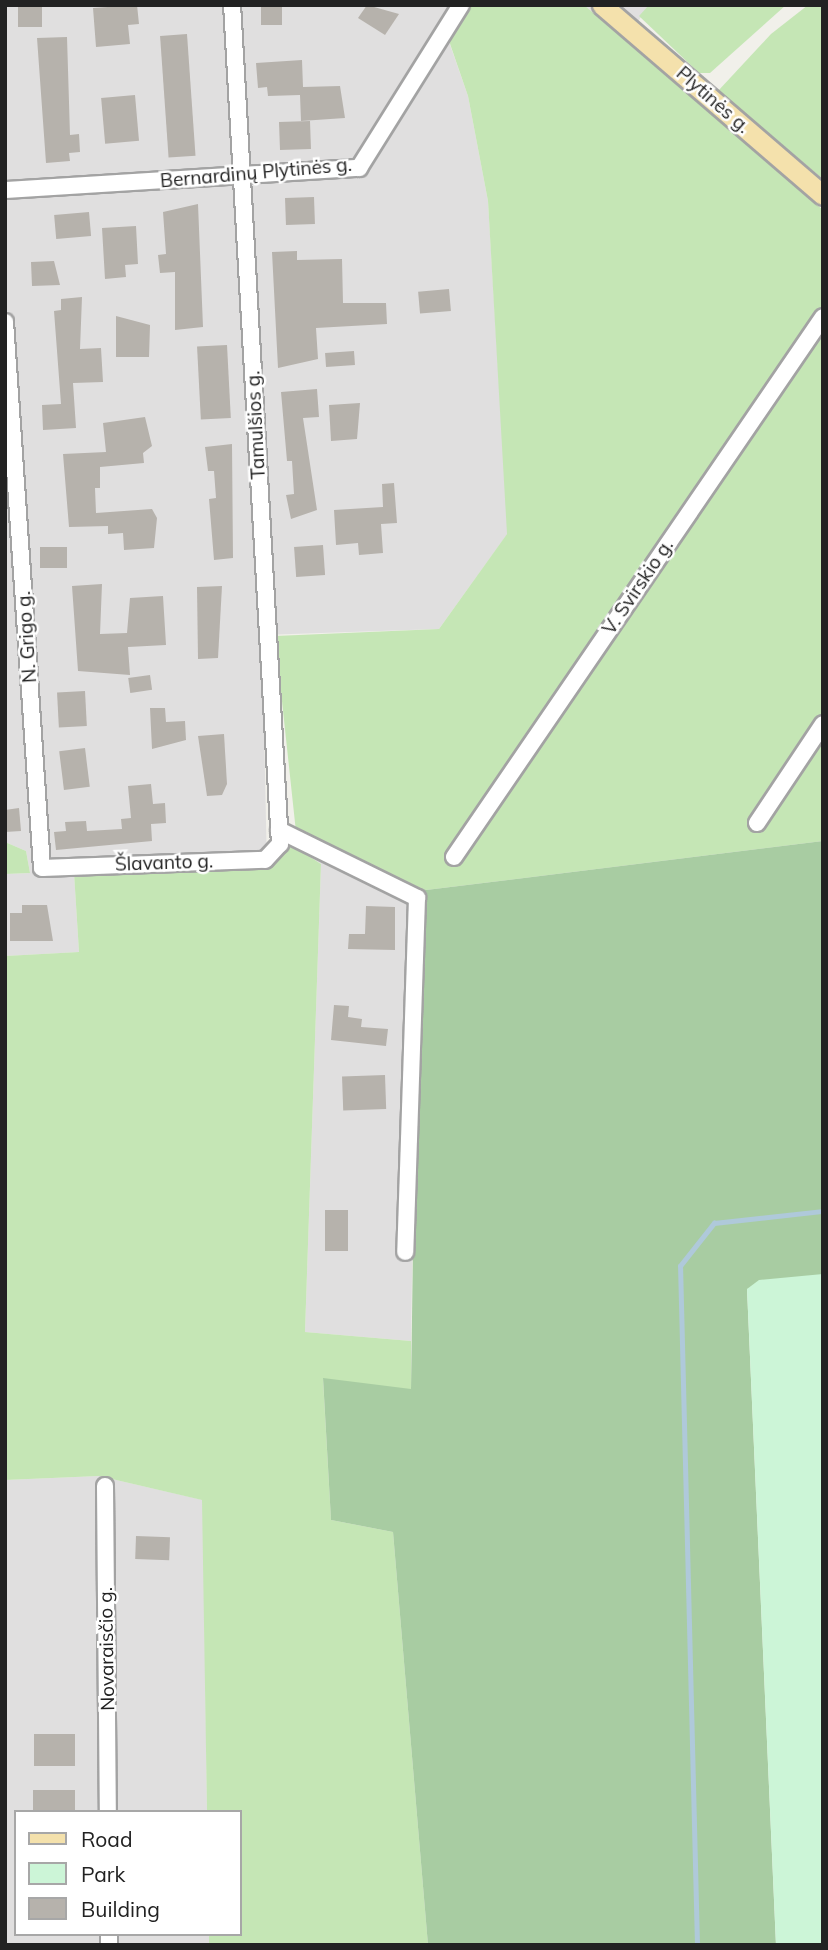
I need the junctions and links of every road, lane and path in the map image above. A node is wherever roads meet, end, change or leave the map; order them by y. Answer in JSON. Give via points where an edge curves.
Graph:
{"nodes":[{"id":1,"x":232,"y":5,"type":"edge"},
{"id":2,"x":461,"y":5,"type":"edge"},
{"id":3,"x":602,"y":5,"type":"edge"},
{"id":4,"x":242,"y":177,"type":"junction"},
{"id":5,"x":5,"y":190,"type":"edge"},
{"id":6,"x":823,"y":195,"type":"edge"},
{"id":7,"x":823,"y":317,"type":"edge"},
{"id":8,"x":5,"y":322,"type":"edge"},
{"id":9,"x":823,"y":724,"type":"edge"},
{"id":10,"x":757,"y":823,"type":"dead end"},
{"id":11,"x":280,"y":837,"type":"junction"},
{"id":12,"x":454,"y":857,"type":"dead end"},
{"id":13,"x":42,"y":868,"type":"joint"},
{"id":14,"x":405,"y":1252,"type":"dead end"},
{"id":15,"x":105,"y":1486,"type":"dead end"},
{"id":16,"x":108,"y":1810,"type":"edge"}],
"edges":[{"from":1,"to":4,"type":"street","name":"Tamulšios g."},
{"from":2,"to":4,"type":"street","name":"Bernardinų Plytinės g.","via":[[359,168]]},
{"from":3,"to":6,"type":"main road","name":"Plytinės g."},
{"from":4,"to":5,"type":"street","name":"Bernardinų Plytinės g."},
{"from":4,"to":11,"type":"street","name":"Tamulšios g."},
{"from":7,"to":12,"type":"street","name":"V. Svirskio g."},
{"from":8,"to":13,"type":"street","name":"N. Grigo g."},
{"from":9,"to":10,"type":"street"},
{"from":11,"to":13,"type":"street","name":"Šlavanto g.","via":[[265,860]]},
{"from":11,"to":14,"type":"street","via":[[416,898]]},
{"from":15,"to":16,"type":"street","name":"Novaraisčio g."}]}
